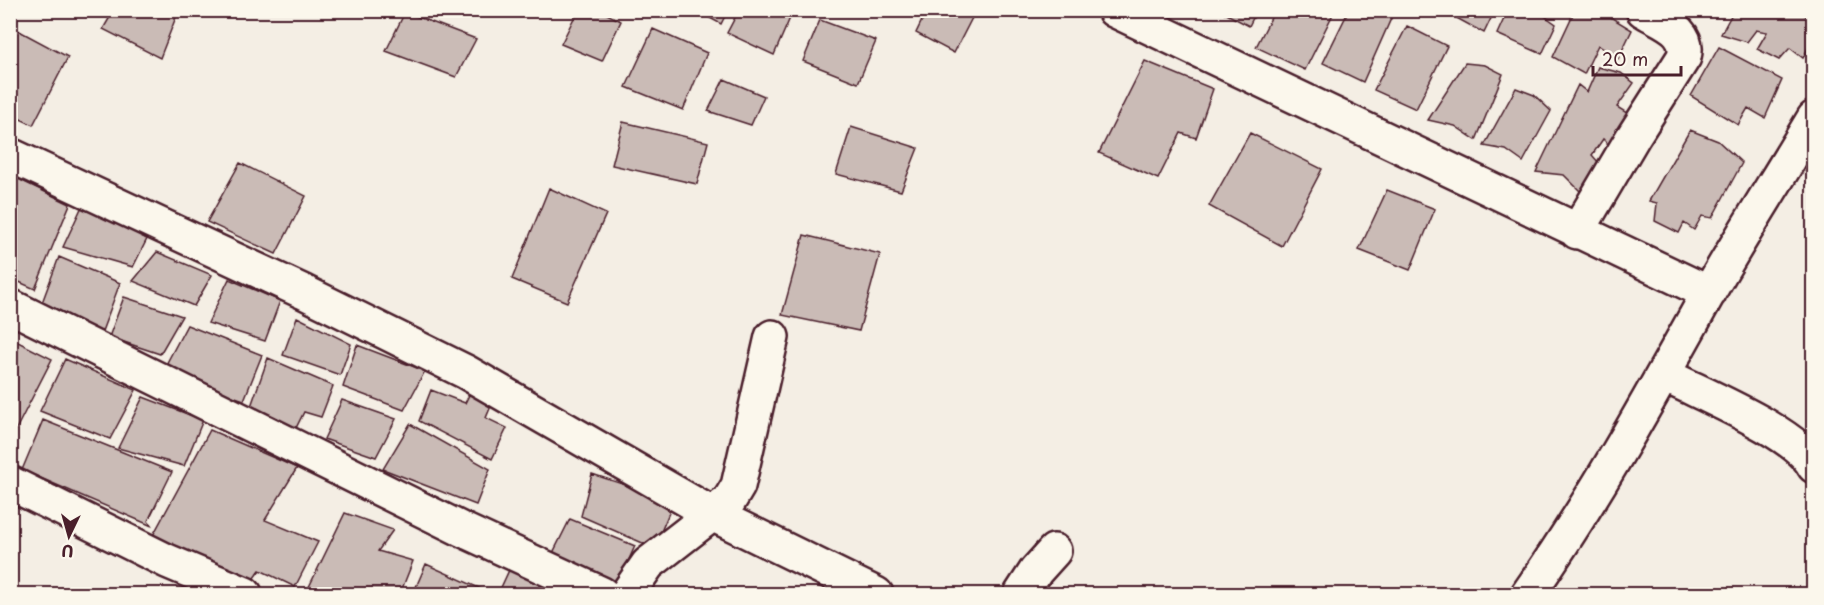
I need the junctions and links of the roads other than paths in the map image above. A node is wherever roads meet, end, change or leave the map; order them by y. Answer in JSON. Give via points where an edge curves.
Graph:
{"nodes":[{"id":1,"x":1114,"y":10,"type":"edge"},
{"id":2,"x":1643,"y":10,"type":"edge"},
{"id":3,"x":1152,"y":19,"type":"edge"},
{"id":4,"x":1814,"y":118,"type":"edge"},
{"id":5,"x":10,"y":155,"type":"edge"},
{"id":6,"x":1577,"y":232,"type":"junction"},
{"id":7,"x":1709,"y":293,"type":"junction"},
{"id":8,"x":10,"y":306,"type":"edge"},
{"id":9,"x":772,"y":336,"type":"dead end"},
{"id":10,"x":1665,"y":375,"type":"junction"},
{"id":11,"x":1814,"y":466,"type":"edge"},
{"id":12,"x":10,"y":483,"type":"edge"},
{"id":13,"x":712,"y":514,"type":"junction"},
{"id":14,"x":1054,"y":551,"type":"dead end"},
{"id":15,"x":245,"y":594,"type":"edge"},
{"id":16,"x":602,"y":594,"type":"edge"},
{"id":17,"x":627,"y":594,"type":"edge"},
{"id":18,"x":876,"y":594,"type":"edge"},
{"id":19,"x":1021,"y":594,"type":"edge"},
{"id":20,"x":1528,"y":594,"type":"edge"}],
"edges":[{"from":1,"to":3,"type":"street"},
{"from":2,"to":6,"type":"street","via":[[1680,32],[1686,47]]},
{"from":3,"to":6,"type":"street"},
{"from":4,"to":7,"type":"street"},
{"from":5,"to":13,"type":"street","via":[[466,372]]},
{"from":6,"to":7,"type":"street"},
{"from":7,"to":10,"type":"street"},
{"from":8,"to":16,"type":"street","via":[[461,529]]},
{"from":9,"to":13,"type":"street","via":[[738,486],[729,501]]},
{"from":10,"to":11,"type":"street","via":[[1783,436],[1808,456]]},
{"from":10,"to":20,"type":"street"},
{"from":12,"to":15,"type":"street","via":[[167,561]]},
{"from":13,"to":17,"type":"street","via":[[648,564]]},
{"from":13,"to":18,"type":"street"},
{"from":14,"to":19,"type":"street"}]}
